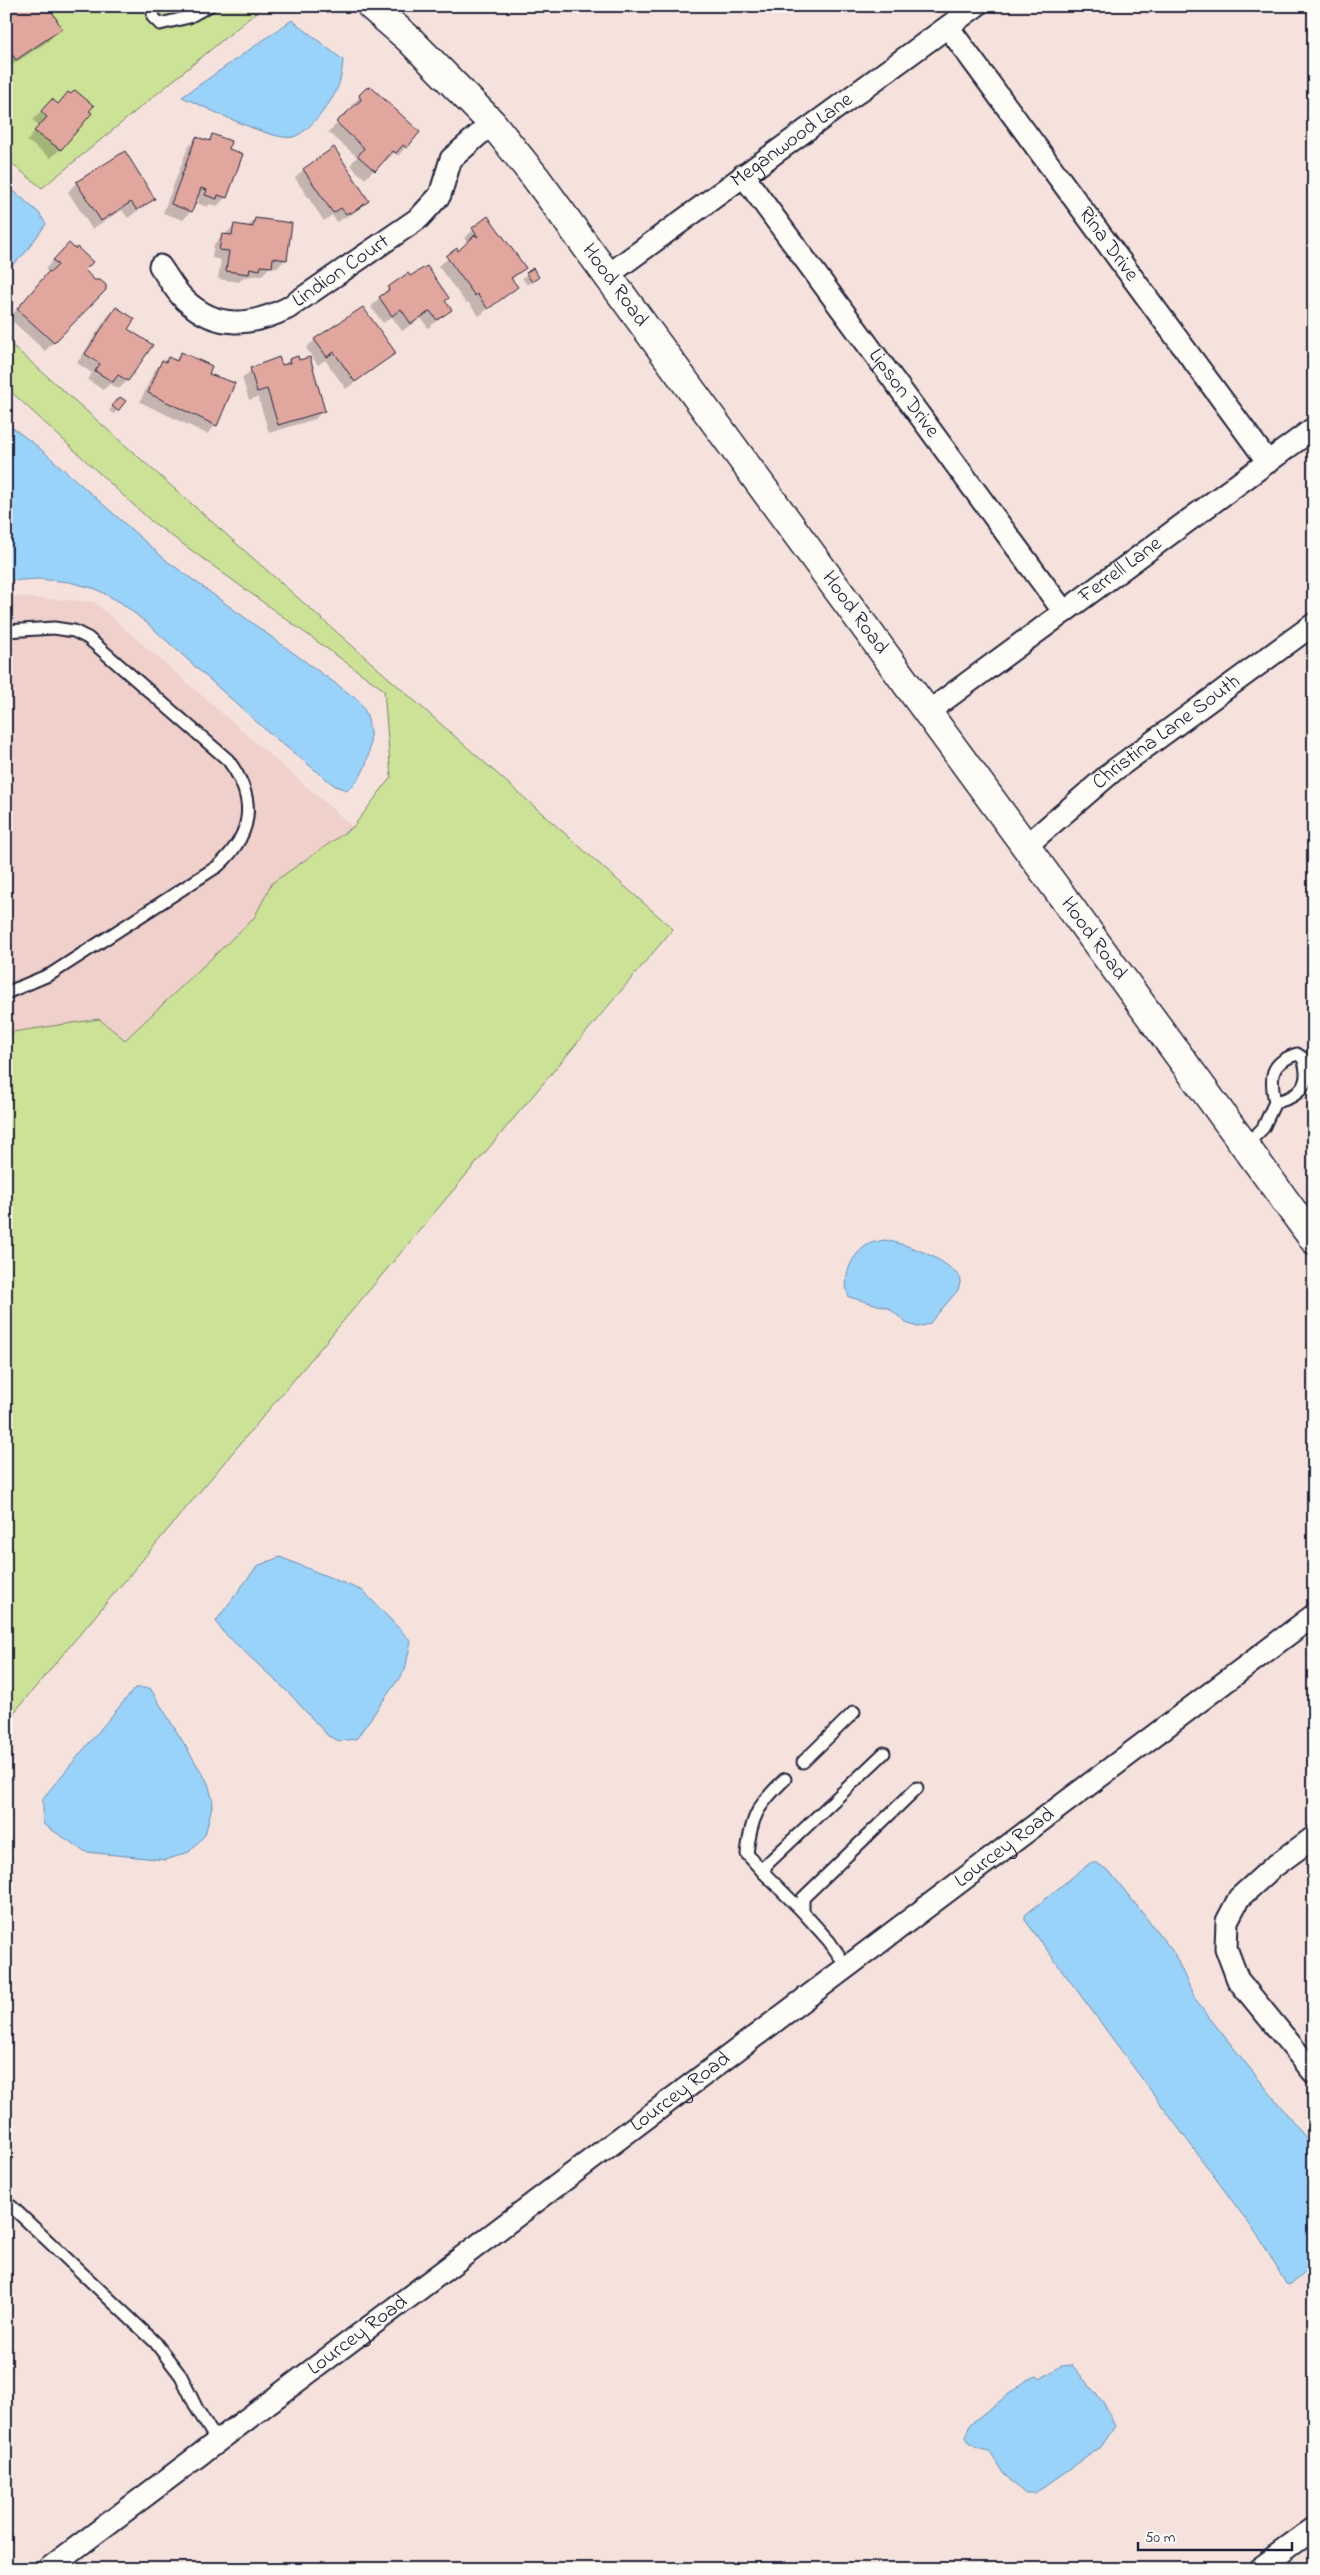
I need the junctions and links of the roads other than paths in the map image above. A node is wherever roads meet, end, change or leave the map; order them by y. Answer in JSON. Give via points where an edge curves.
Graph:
{"nodes":[{"id":1,"x":154,"y":6,"type":"edge"},
{"id":2,"x":209,"y":6,"type":"edge"},
{"id":3,"x":371,"y":6,"type":"edge"},
{"id":4,"x":976,"y":6,"type":"edge"},
{"id":5,"x":948,"y":27,"type":"junction"},
{"id":6,"x":492,"y":123,"type":"junction"},
{"id":7,"x":743,"y":175,"type":"junction"},
{"id":8,"x":160,"y":266,"type":"dead end"},
{"id":9,"x":608,"y":275,"type":"junction"},
{"id":10,"x":1314,"y":428,"type":"edge"},
{"id":11,"x":1268,"y":462,"type":"junction"},
{"id":12,"x":1064,"y":612,"type":"junction"},
{"id":13,"x":1314,"y":624,"type":"edge"},
{"id":14,"x":6,"y":631,"type":"edge"},
{"id":15,"x":928,"y":712,"type":"junction"},
{"id":16,"x":1026,"y":846,"type":"junction"},
{"id":17,"x":6,"y":993,"type":"edge"},
{"id":18,"x":1275,"y":1102,"type":"dead end"},
{"id":19,"x":1245,"y":1146,"type":"junction"},
{"id":20,"x":1314,"y":1240,"type":"edge"},
{"id":21,"x":1314,"y":1614,"type":"edge"},
{"id":22,"x":854,"y":1712,"type":"dead end"},
{"id":23,"x":884,"y":1753,"type":"dead end"},
{"id":24,"x":803,"y":1762,"type":"dead end"},
{"id":25,"x":785,"y":1778,"type":"dead end"},
{"id":26,"x":917,"y":1788,"type":"dead end"},
{"id":27,"x":1314,"y":1837,"type":"edge"},
{"id":28,"x":764,"y":1873,"type":"junction"},
{"id":29,"x":803,"y":1912,"type":"junction"},
{"id":30,"x":847,"y":1966,"type":"junction"},
{"id":31,"x":1314,"y":2073,"type":"edge"},
{"id":32,"x":11,"y":2206,"type":"dead end"},
{"id":33,"x":218,"y":2441,"type":"junction"},
{"id":34,"x":1314,"y":2528,"type":"edge"},
{"id":35,"x":48,"y":2569,"type":"edge"},
{"id":36,"x":1258,"y":2569,"type":"edge"}],
"edges":[{"from":1,"to":2,"type":"lane","via":[[153,17],[160,24],[189,17]]},
{"from":3,"to":6,"type":"street","name":"Hood Road","via":[[409,39]]},
{"from":4,"to":5,"type":"street","name":"Meganwood Lane"},
{"from":5,"to":7,"type":"street","name":"Meganwood Lane"},
{"from":5,"to":11,"type":"street","name":"Rina Drive"},
{"from":6,"to":8,"type":"street","name":"Lindion Court","via":[[451,159],[440,195],[418,218],[288,308],[266,318],[239,323],[210,318],[184,300]]},
{"from":6,"to":9,"type":"street","name":"Hood Road"},
{"from":7,"to":9,"type":"street","name":"Meganwood Lane"},
{"from":7,"to":12,"type":"street","name":"Lipson Drive"},
{"from":9,"to":15,"type":"street","name":"Hood Road"},
{"from":10,"to":11,"type":"street","name":"Ferrell Lane"},
{"from":11,"to":12,"type":"street","name":"Ferrell Lane"},
{"from":12,"to":15,"type":"street","name":"Ferrell Lane"},
{"from":13,"to":16,"type":"street","name":"Christina Lane South","via":[[1113,771]]},
{"from":14,"to":17,"type":"lane","via":[[54,628],[74,632],[102,648],[228,760],[240,776],[248,814],[245,830],[234,851],[218,866],[51,974]]},
{"from":15,"to":16,"type":"street","name":"Hood Road"},
{"from":16,"to":19,"type":"street","name":"Hood Road"},
{"from":18,"to":19,"type":"lane","via":[[1262,1128]]},
{"from":19,"to":20,"type":"street","name":"Hood Road"},
{"from":21,"to":30,"type":"street","name":"Lourcey Road"},
{"from":22,"to":24,"type":"lane"},
{"from":23,"to":28,"type":"lane","via":[[766,1865]]},
{"from":25,"to":28,"type":"lane","via":[[765,1798],[750,1826],[747,1854]]},
{"from":26,"to":29,"type":"lane","via":[[802,1898]]},
{"from":27,"to":31,"type":"street","via":[[1239,1898],[1227,1921],[1226,1948],[1238,1980]]},
{"from":28,"to":29,"type":"lane"},
{"from":29,"to":30,"type":"lane"},
{"from":30,"to":33,"type":"street","name":"Lourcey Road"},
{"from":32,"to":33,"type":"lane","via":[[155,2342],[181,2376]]},
{"from":33,"to":35,"type":"street","name":"Lourcey Road"},
{"from":34,"to":36,"type":"street"}]}
